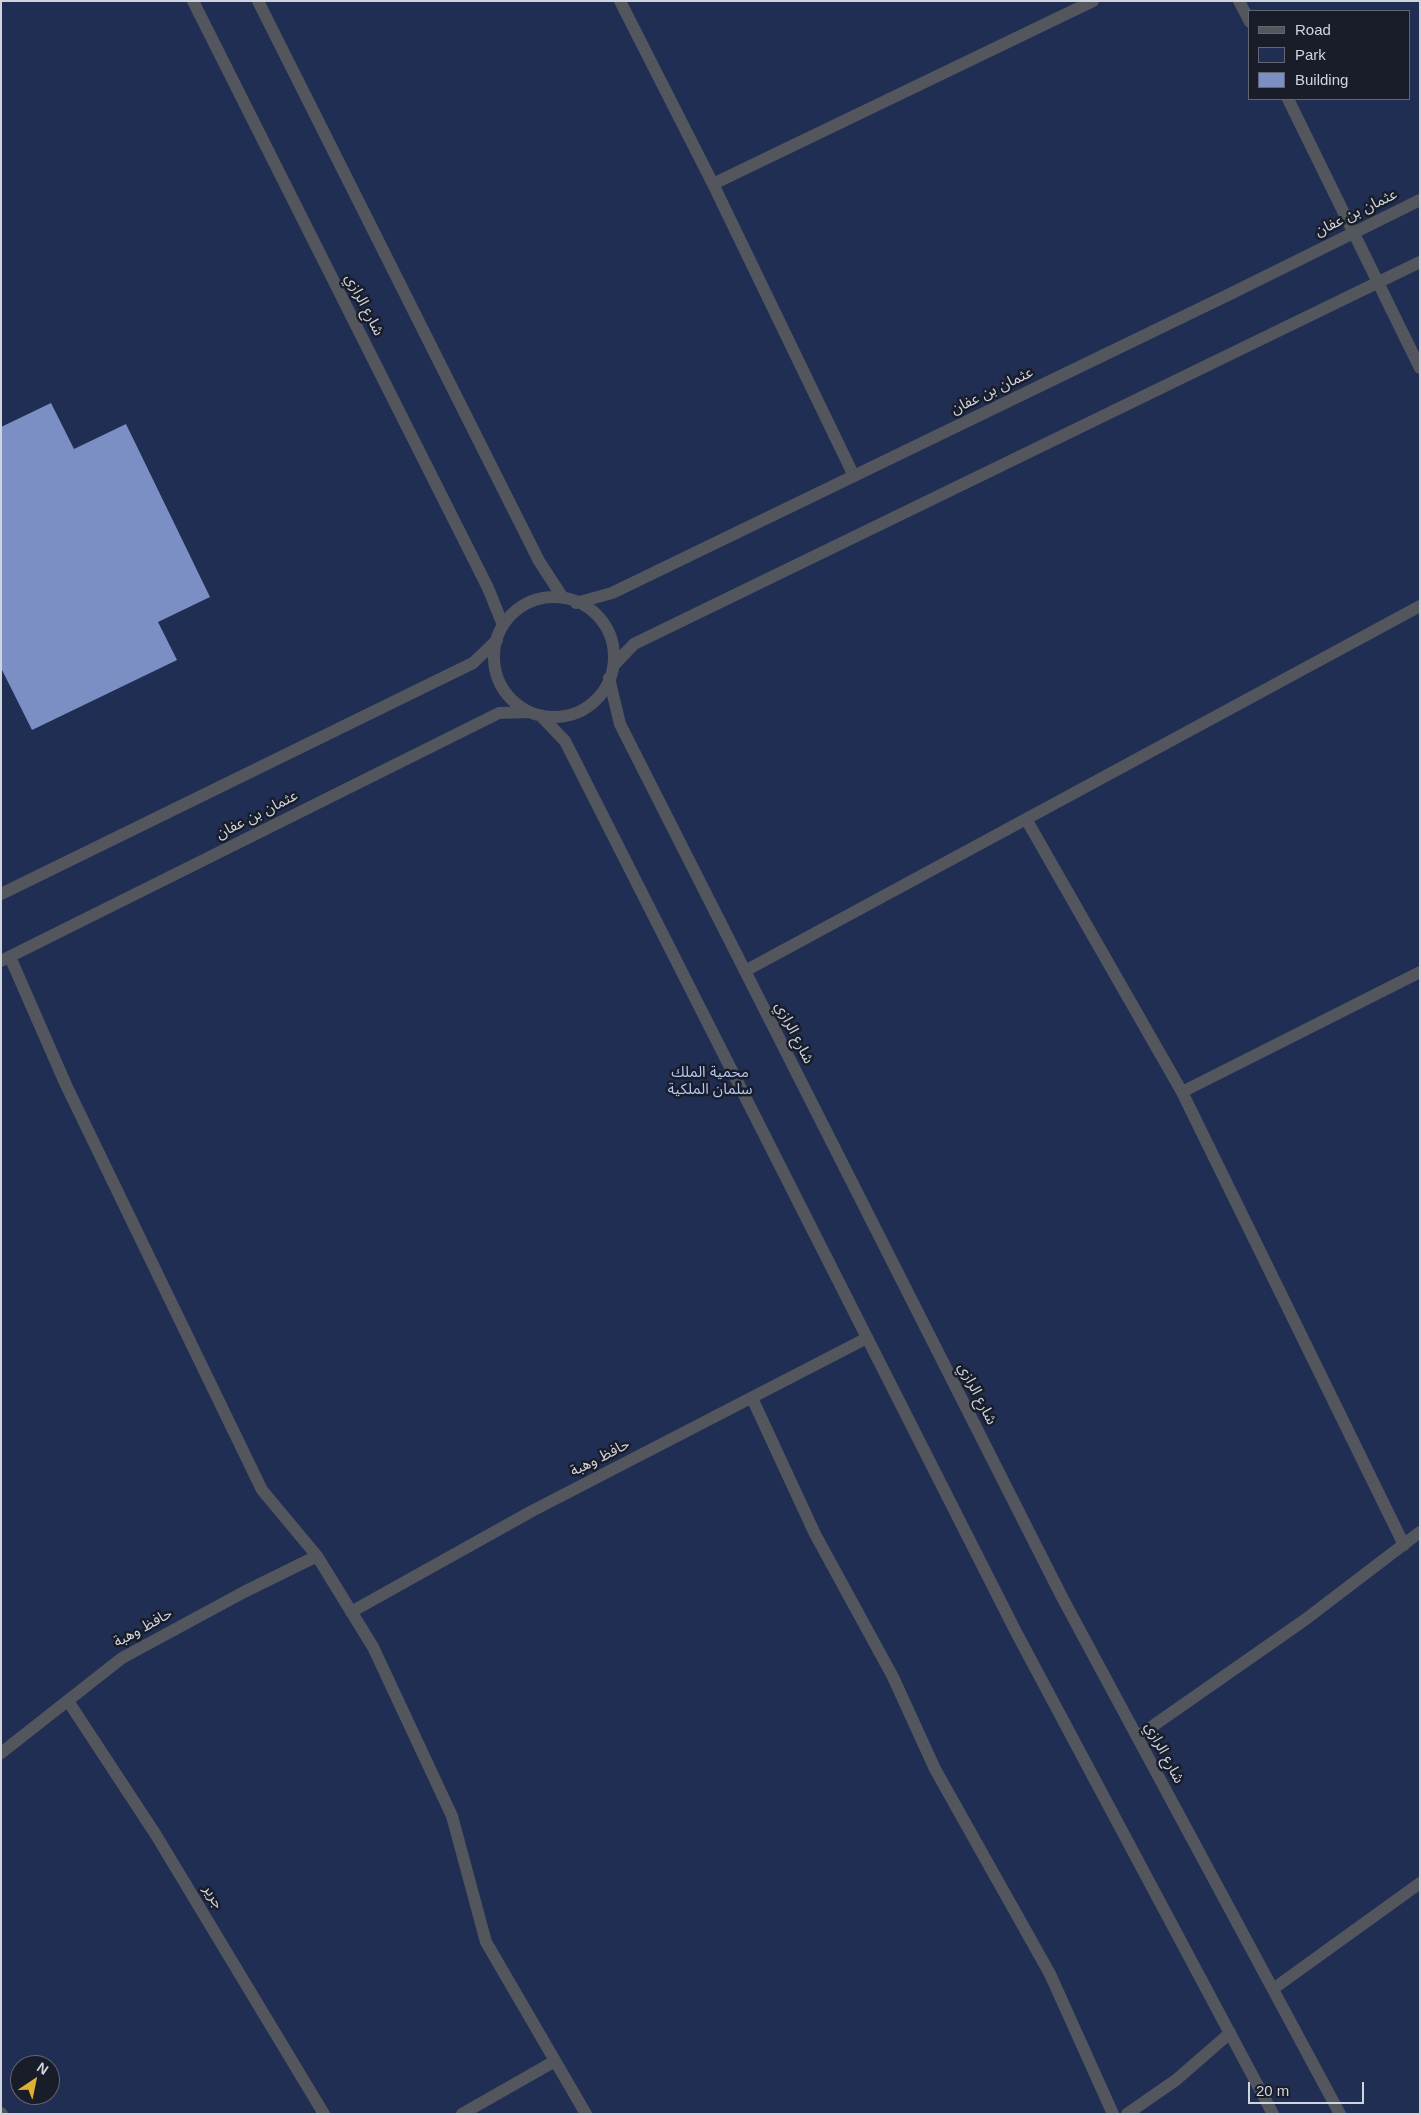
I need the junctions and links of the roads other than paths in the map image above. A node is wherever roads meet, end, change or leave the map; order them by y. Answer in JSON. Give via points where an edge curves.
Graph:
{"nodes":[{"id":1,"x":193,"y":1,"type":"edge"},
{"id":2,"x":258,"y":1,"type":"edge"},
{"id":3,"x":620,"y":1,"type":"edge"},
{"id":4,"x":1093,"y":1,"type":"edge"},
{"id":5,"x":1239,"y":1,"type":"edge"},
{"id":6,"x":1248,"y":18,"type":"edge"},
{"id":7,"x":1289,"y":100,"type":"edge"},
{"id":8,"x":713,"y":184,"type":"junction"},
{"id":9,"x":1420,"y":200,"type":"edge"},
{"id":10,"x":1355,"y":232,"type":"junction"},
{"id":11,"x":1420,"y":262,"type":"edge"},
{"id":12,"x":1377,"y":284,"type":"junction"},
{"id":13,"x":1420,"y":368,"type":"edge"},
{"id":14,"x":854,"y":476,"type":"junction"},
{"id":15,"x":563,"y":598,"type":"junction"},
{"id":16,"x":576,"y":603,"type":"junction"},
{"id":17,"x":1420,"y":606,"type":"edge"},
{"id":18,"x":503,"y":625,"type":"junction"},
{"id":19,"x":497,"y":640,"type":"junction"},
{"id":20,"x":614,"y":665,"type":"junction"},
{"id":21,"x":609,"y":678,"type":"junction"},
{"id":22,"x":536,"y":714,"type":"junction"},
{"id":23,"x":1026,"y":819,"type":"junction"},
{"id":24,"x":1,"y":894,"type":"edge"},
{"id":25,"x":6,"y":959,"type":"edge"},
{"id":26,"x":745,"y":971,"type":"junction"},
{"id":27,"x":1420,"y":972,"type":"edge"},
{"id":28,"x":1182,"y":1092,"type":"junction"},
{"id":29,"x":867,"y":1338,"type":"junction"},
{"id":30,"x":752,"y":1398,"type":"junction"},
{"id":31,"x":1420,"y":1532,"type":"edge"},
{"id":32,"x":1404,"y":1545,"type":"junction"},
{"id":33,"x":317,"y":1556,"type":"junction"},
{"id":34,"x":351,"y":1612,"type":"junction"},
{"id":35,"x":68,"y":1701,"type":"junction"},
{"id":36,"x":1137,"y":1738,"type":"junction"},
{"id":37,"x":1,"y":1753,"type":"edge"},
{"id":38,"x":1420,"y":1883,"type":"edge"},
{"id":39,"x":1273,"y":1989,"type":"junction"},
{"id":40,"x":1230,"y":2033,"type":"junction"},
{"id":41,"x":555,"y":2061,"type":"junction"},
{"id":42,"x":324,"y":2114,"type":"edge"},
{"id":43,"x":462,"y":2114,"type":"edge"},
{"id":44,"x":586,"y":2114,"type":"edge"},
{"id":45,"x":1113,"y":2114,"type":"edge"},
{"id":46,"x":1127,"y":2114,"type":"edge"},
{"id":47,"x":1273,"y":2114,"type":"edge"},
{"id":48,"x":1340,"y":2114,"type":"edge"}],
"edges":[{"from":1,"to":18,"type":"street","name":"شارع الرازي","via":[[488,588]]},
{"from":2,"to":15,"type":"street","via":[[539,561]]},
{"from":3,"to":8,"type":"street"},
{"from":4,"to":8,"type":"street"},
{"from":5,"to":6,"type":"street"},
{"from":7,"to":10,"type":"street"},
{"from":8,"to":14,"type":"street"},
{"from":9,"to":10,"type":"street","name":"عثمان بن عفان"},
{"from":10,"to":12,"type":"street"},
{"from":10,"to":14,"type":"street","name":"عثمان بن عفان"},
{"from":11,"to":12,"type":"street"},
{"from":12,"to":13,"type":"street"},
{"from":12,"to":20,"type":"street","via":[[634,644]]},
{"from":14,"to":16,"type":"street","name":"عثمان بن عفان","via":[[612,593]]},
{"from":15,"to":16,"type":"street"},
{"from":15,"to":18,"type":"street","via":[[540,598],[519,608]]},
{"from":16,"to":20,"type":"street","via":[[601,620],[612,640]]},
{"from":17,"to":23,"type":"street"},
{"from":18,"to":19,"type":"street"},
{"from":19,"to":22,"type":"street","via":[[494,670],[504,691],[521,708]]},
{"from":19,"to":24,"type":"street","via":[[473,663]]},
{"from":20,"to":21,"type":"street"},
{"from":21,"to":22,"type":"street","via":[[606,689],[589,707],[566,716]]},
{"from":21,"to":26,"type":"street","name":"شارع الرازي","via":[[620,724]]},
{"from":22,"to":25,"type":"street","name":"عثمان بن عفان","via":[[499,712]]},
{"from":22,"to":29,"type":"street","via":[[565,741]]},
{"from":23,"to":26,"type":"street"},
{"from":23,"to":28,"type":"street"},
{"from":25,"to":33,"type":"street","via":[[262,1490]]},
{"from":26,"to":36,"type":"street","name":"شارع الرازي","via":[[1063,1600]]},
{"from":27,"to":28,"type":"street"},
{"from":28,"to":32,"type":"street"},
{"from":29,"to":30,"type":"street","name":"حافظ وهبة"},
{"from":29,"to":40,"type":"street","via":[[1016,1632]]},
{"from":30,"to":34,"type":"street","name":"حافظ وهبة","via":[[532,1511]]},
{"from":30,"to":45,"type":"street","via":[[815,1534],[893,1677],[935,1769],[1050,1974]]},
{"from":31,"to":32,"type":"street"},
{"from":32,"to":36,"type":"street","via":[[1306,1619]]},
{"from":33,"to":34,"type":"street"},
{"from":33,"to":35,"type":"street","name":"حافظ وهبة","via":[[122,1658]]},
{"from":34,"to":41,"type":"street","via":[[373,1647],[452,1816],[486,1942]]},
{"from":35,"to":37,"type":"street","name":"حافظ وهبة"},
{"from":35,"to":42,"type":"street","name":"جرير","via":[[156,1835]]},
{"from":36,"to":39,"type":"street","name":"شارع الرازي"},
{"from":38,"to":39,"type":"street"},
{"from":39,"to":48,"type":"street","name":"شارع الرازي"},
{"from":40,"to":46,"type":"street","via":[[1176,2080]]},
{"from":40,"to":47,"type":"street"},
{"from":41,"to":43,"type":"street"},
{"from":41,"to":44,"type":"street"}]}
